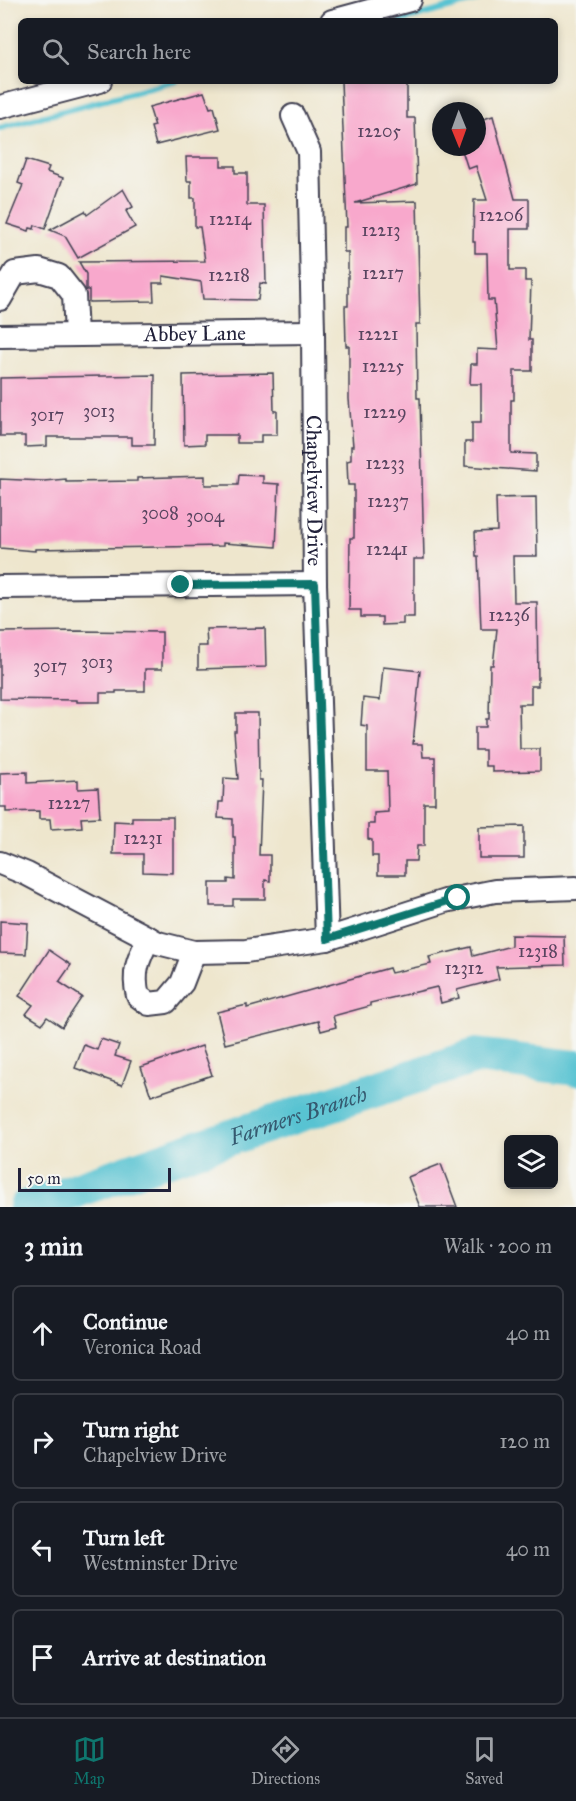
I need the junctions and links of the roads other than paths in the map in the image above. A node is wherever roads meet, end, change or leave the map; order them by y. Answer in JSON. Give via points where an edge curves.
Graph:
{"nodes":[{"id":1,"x":410,"y":0,"type":"edge"},
{"id":2,"x":343,"y":18,"type":"edge"},
{"id":3,"x":88,"y":84,"type":"edge"},
{"id":4,"x":0,"y":107,"type":"edge"},
{"id":5,"x":293,"y":116,"type":"dead end"},
{"id":6,"x":0,"y":299,"type":"edge"},
{"id":7,"x":314,"y":332,"type":"junction"},
{"id":8,"x":76,"y":335,"type":"junction"},
{"id":9,"x":0,"y":336,"type":"edge"},
{"id":10,"x":315,"y":584,"type":"junction"},
{"id":11,"x":0,"y":587,"type":"edge"},
{"id":12,"x":0,"y":863,"type":"edge"},
{"id":13,"x":576,"y":888,"type":"edge"},
{"id":14,"x":149,"y":938,"type":"junction"},
{"id":15,"x":327,"y":939,"type":"junction"},
{"id":16,"x":194,"y":952,"type":"junction"}],
"edges":[{"from":1,"to":2,"type":"street"},
{"from":3,"to":4,"type":"street"},
{"from":5,"to":7,"type":"street","name":"Chapelview Drive","via":[[309,152]]},
{"from":6,"to":8,"type":"street","via":[[15,273],[39,270],[59,276],[74,295]]},
{"from":7,"to":8,"type":"street","name":"Abbey Lane"},
{"from":7,"to":10,"type":"street","name":"Chapelview Drive"},
{"from":8,"to":9,"type":"street","name":"Abbey Lane"},
{"from":10,"to":11,"type":"street"},
{"from":10,"to":15,"type":"street","name":"Chapelview Drive"},
{"from":12,"to":14,"type":"street"},
{"from":13,"to":15,"type":"street","via":[[495,891],[458,898]]},
{"from":14,"to":16,"type":"street"},
{"from":14,"to":16,"type":"street","via":[[138,960],[134,982],[138,996],[149,1004],[166,1002],[182,983]]},
{"from":15,"to":16,"type":"street","via":[[246,951]]}]}
